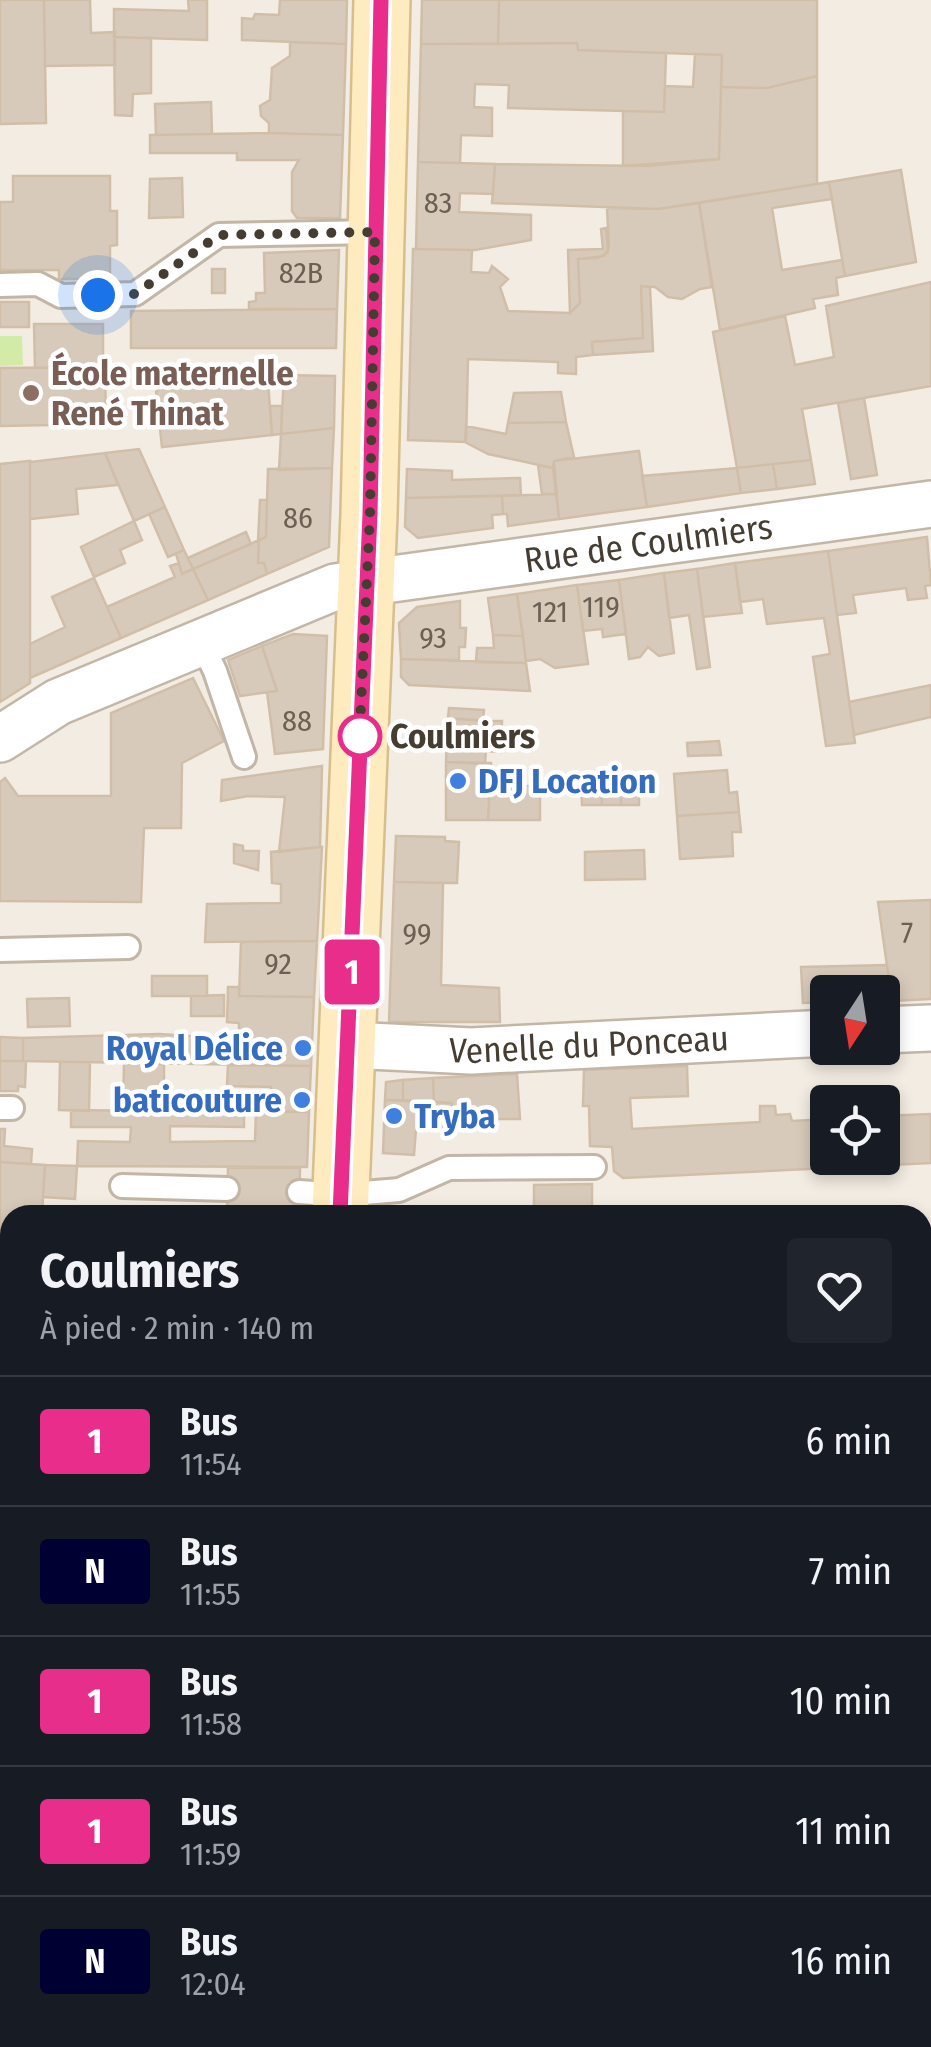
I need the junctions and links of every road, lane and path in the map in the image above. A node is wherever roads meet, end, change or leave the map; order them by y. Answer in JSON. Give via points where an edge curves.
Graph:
{"nodes":[{"id":1,"x":382,"y":0,"type":"edge"},
{"id":2,"x":375,"y":232,"type":"junction"},
{"id":3,"x":0,"y":285,"type":"edge"},
{"id":4,"x":931,"y":504,"type":"edge"},
{"id":5,"x":366,"y":582,"type":"junction"},
{"id":6,"x":202,"y":644,"type":"junction"},
{"id":7,"x":0,"y":739,"type":"edge"},
{"id":8,"x":244,"y":757,"type":"dead end"},
{"id":9,"x":128,"y":947,"type":"dead end"},
{"id":10,"x":0,"y":950,"type":"edge"},
{"id":11,"x":931,"y":1028,"type":"edge"},
{"id":12,"x":900,"y":1029,"type":"edge"},
{"id":13,"x":810,"y":1034,"type":"edge"},
{"id":14,"x":350,"y":1045,"type":"junction"},
{"id":15,"x":594,"y":1167,"type":"dead end"},
{"id":16,"x":122,"y":1186,"type":"dead end"},
{"id":17,"x":227,"y":1189,"type":"dead end"},
{"id":18,"x":327,"y":1201,"type":"edge"}],
"edges":[{"from":1,"to":2,"type":"main road"},
{"from":2,"to":3,"type":"lane","via":[[219,235],[135,294],[61,296],[38,284]]},
{"from":2,"to":5,"type":"main road"},
{"from":4,"to":5,"type":"street","name":"Rue de Coulmiers"},
{"from":5,"to":6,"type":"street","name":"Rue de Coulmiers","via":[[335,587]]},
{"from":5,"to":14,"type":"main road"},
{"from":6,"to":7,"type":"street","name":"Rue de Coulmiers","via":[[58,702]]},
{"from":6,"to":8,"type":"lane"},
{"from":9,"to":10,"type":"lane"},
{"from":11,"to":12,"type":"street"},
{"from":13,"to":14,"type":"street","name":"Venelle du Ponceau","via":[[471,1051]]},
{"from":14,"to":18,"type":"main road"},
{"from":15,"to":18,"type":"lane","via":[[449,1168],[398,1190]]},
{"from":16,"to":17,"type":"lane"}]}
